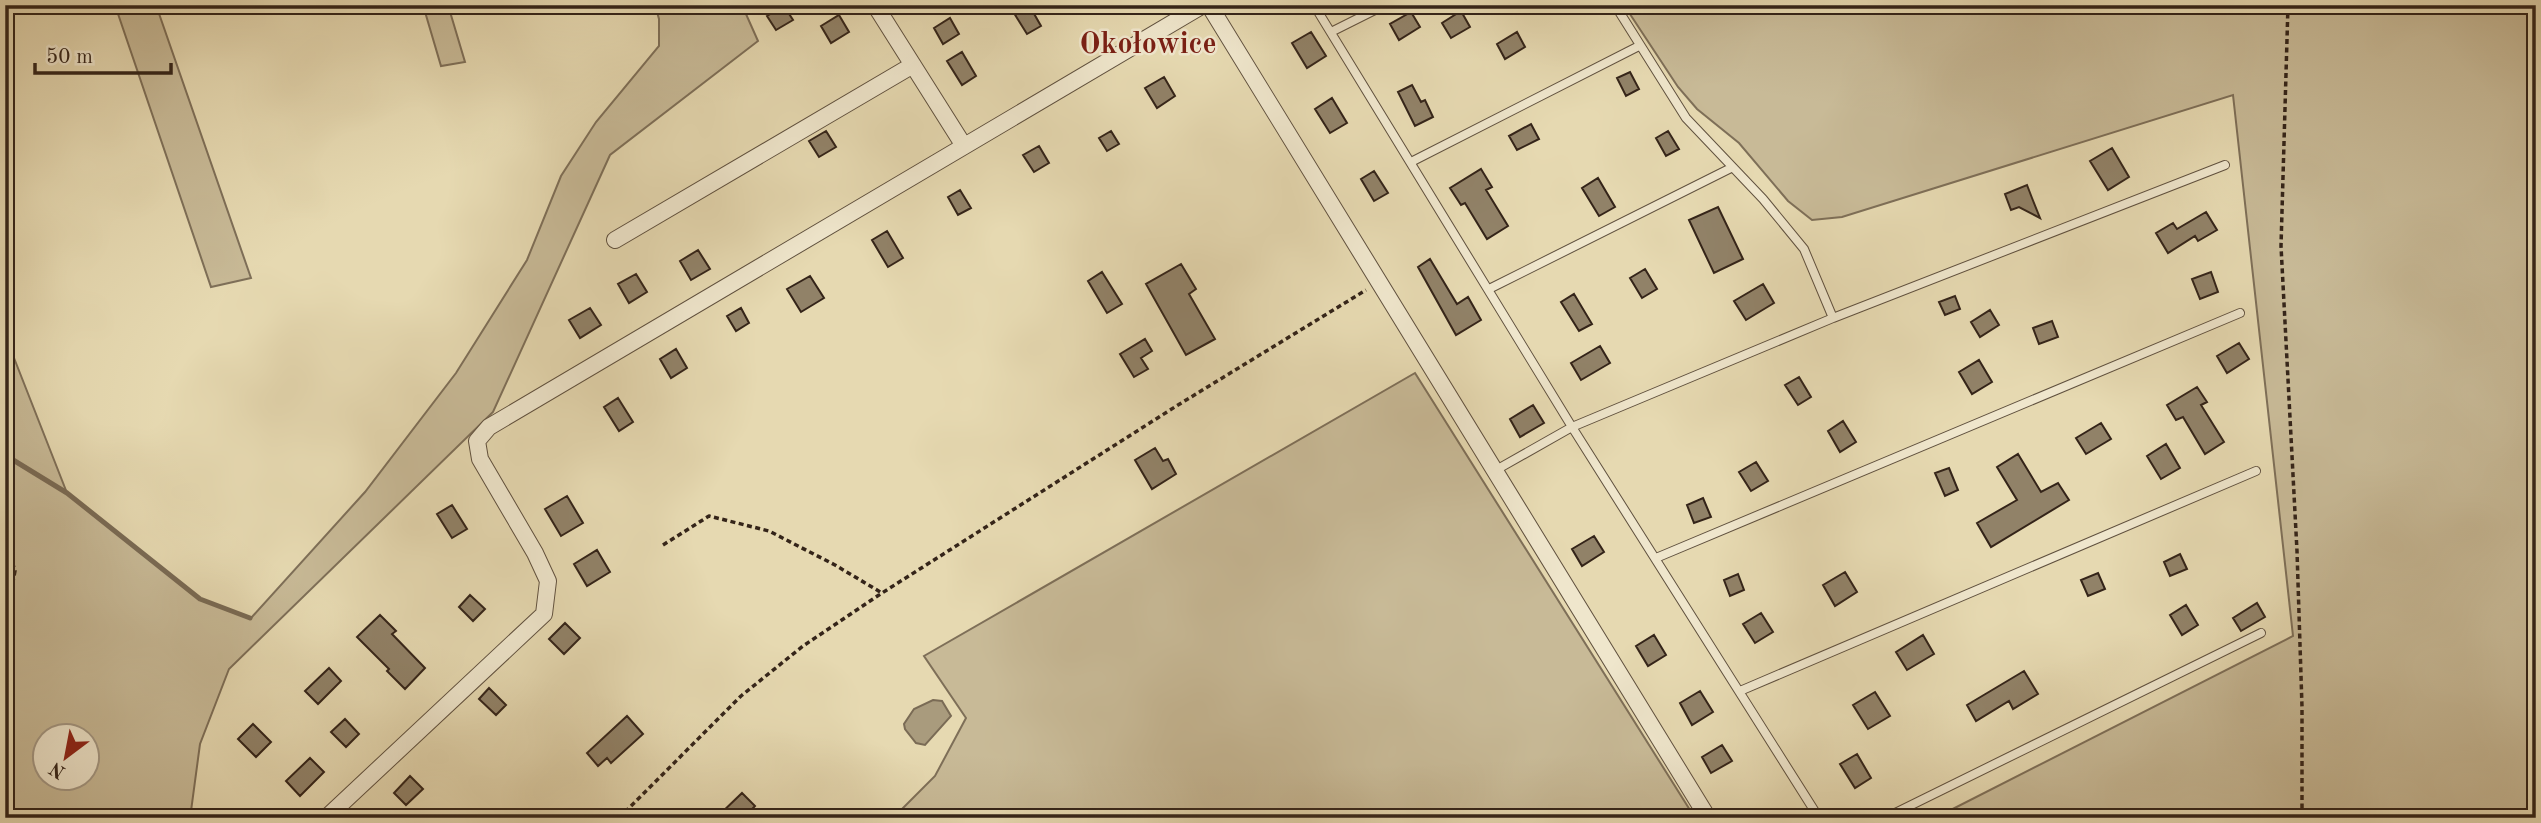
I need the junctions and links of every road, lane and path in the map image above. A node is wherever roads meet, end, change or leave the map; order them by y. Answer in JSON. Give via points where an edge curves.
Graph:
{"nodes":[{"id":1,"x":875,"y":5,"type":"edge"},
{"id":2,"x":1206,"y":5,"type":"edge"},
{"id":3,"x":1314,"y":5,"type":"edge"},
{"id":4,"x":1385,"y":5,"type":"edge"},
{"id":5,"x":1615,"y":5,"type":"edge"},
{"id":6,"x":2288,"y":5,"type":"edge"},
{"id":7,"x":1331,"y":32,"type":"junction"},
{"id":8,"x":1639,"y":46,"type":"junction"},
{"id":9,"x":913,"y":65,"type":"junction"},
{"id":10,"x":964,"y":146,"type":"junction"},
{"id":11,"x":1411,"y":162,"type":"junction"},
{"id":12,"x":2225,"y":165,"type":"dead end"},
{"id":13,"x":1731,"y":168,"type":"junction"},
{"id":14,"x":615,"y":240,"type":"dead end"},
{"id":15,"x":1378,"y":283,"type":"junction"},
{"id":16,"x":1489,"y":289,"type":"junction"},
{"id":17,"x":2240,"y":313,"type":"dead end"},
{"id":18,"x":1833,"y":318,"type":"junction"},
{"id":19,"x":1572,"y":426,"type":"junction"},
{"id":20,"x":1496,"y":470,"type":"junction"},
{"id":21,"x":2256,"y":471,"type":"dead end"},
{"id":22,"x":5,"y":538,"type":"edge"},
{"id":23,"x":663,"y":545,"type":"dead end"},
{"id":24,"x":1656,"y":558,"type":"junction"},
{"id":25,"x":882,"y":593,"type":"junction"},
{"id":26,"x":5,"y":624,"type":"edge"},
{"id":27,"x":2261,"y":633,"type":"dead end"},
{"id":28,"x":1740,"y":691,"type":"junction"},
{"id":29,"x":326,"y":818,"type":"edge"},
{"id":30,"x":619,"y":818,"type":"edge"},
{"id":31,"x":1708,"y":818,"type":"edge"},
{"id":32,"x":1819,"y":818,"type":"edge"},
{"id":33,"x":1885,"y":818,"type":"edge"},
{"id":34,"x":2302,"y":818,"type":"edge"}],
"edges":[{"from":1,"to":9,"type":"street"},
{"from":2,"to":10,"type":"street"},
{"from":2,"to":15,"type":"street"},
{"from":3,"to":7,"type":"lane"},
{"from":4,"to":7,"type":"lane"},
{"from":5,"to":8,"type":"lane"},
{"from":6,"to":34,"type":"path","via":[[2281,246],[2297,551]]},
{"from":7,"to":11,"type":"lane"},
{"from":8,"to":11,"type":"lane"},
{"from":8,"to":13,"type":"lane","via":[[1686,118]]},
{"from":9,"to":10,"type":"street"},
{"from":9,"to":14,"type":"street"},
{"from":10,"to":29,"type":"street","via":[[489,427],[477,441],[480,459],[548,581],[544,614]]},
{"from":11,"to":16,"type":"lane"},
{"from":12,"to":18,"type":"lane"},
{"from":13,"to":16,"type":"lane"},
{"from":13,"to":18,"type":"lane","via":[[1804,249]]},
{"from":15,"to":20,"type":"street"},
{"from":15,"to":25,"type":"path"},
{"from":16,"to":19,"type":"lane"},
{"from":17,"to":24,"type":"lane"},
{"from":18,"to":19,"type":"lane"},
{"from":19,"to":20,"type":"lane"},
{"from":19,"to":24,"type":"lane"},
{"from":20,"to":31,"type":"street"},
{"from":21,"to":28,"type":"lane"},
{"from":22,"to":26,"type":"path","via":[[15,571]]},
{"from":23,"to":25,"type":"path","via":[[709,516],[769,531]]},
{"from":24,"to":28,"type":"lane"},
{"from":25,"to":30,"type":"path","via":[[803,646],[741,696]]},
{"from":27,"to":33,"type":"lane"},
{"from":28,"to":32,"type":"lane"}]}
